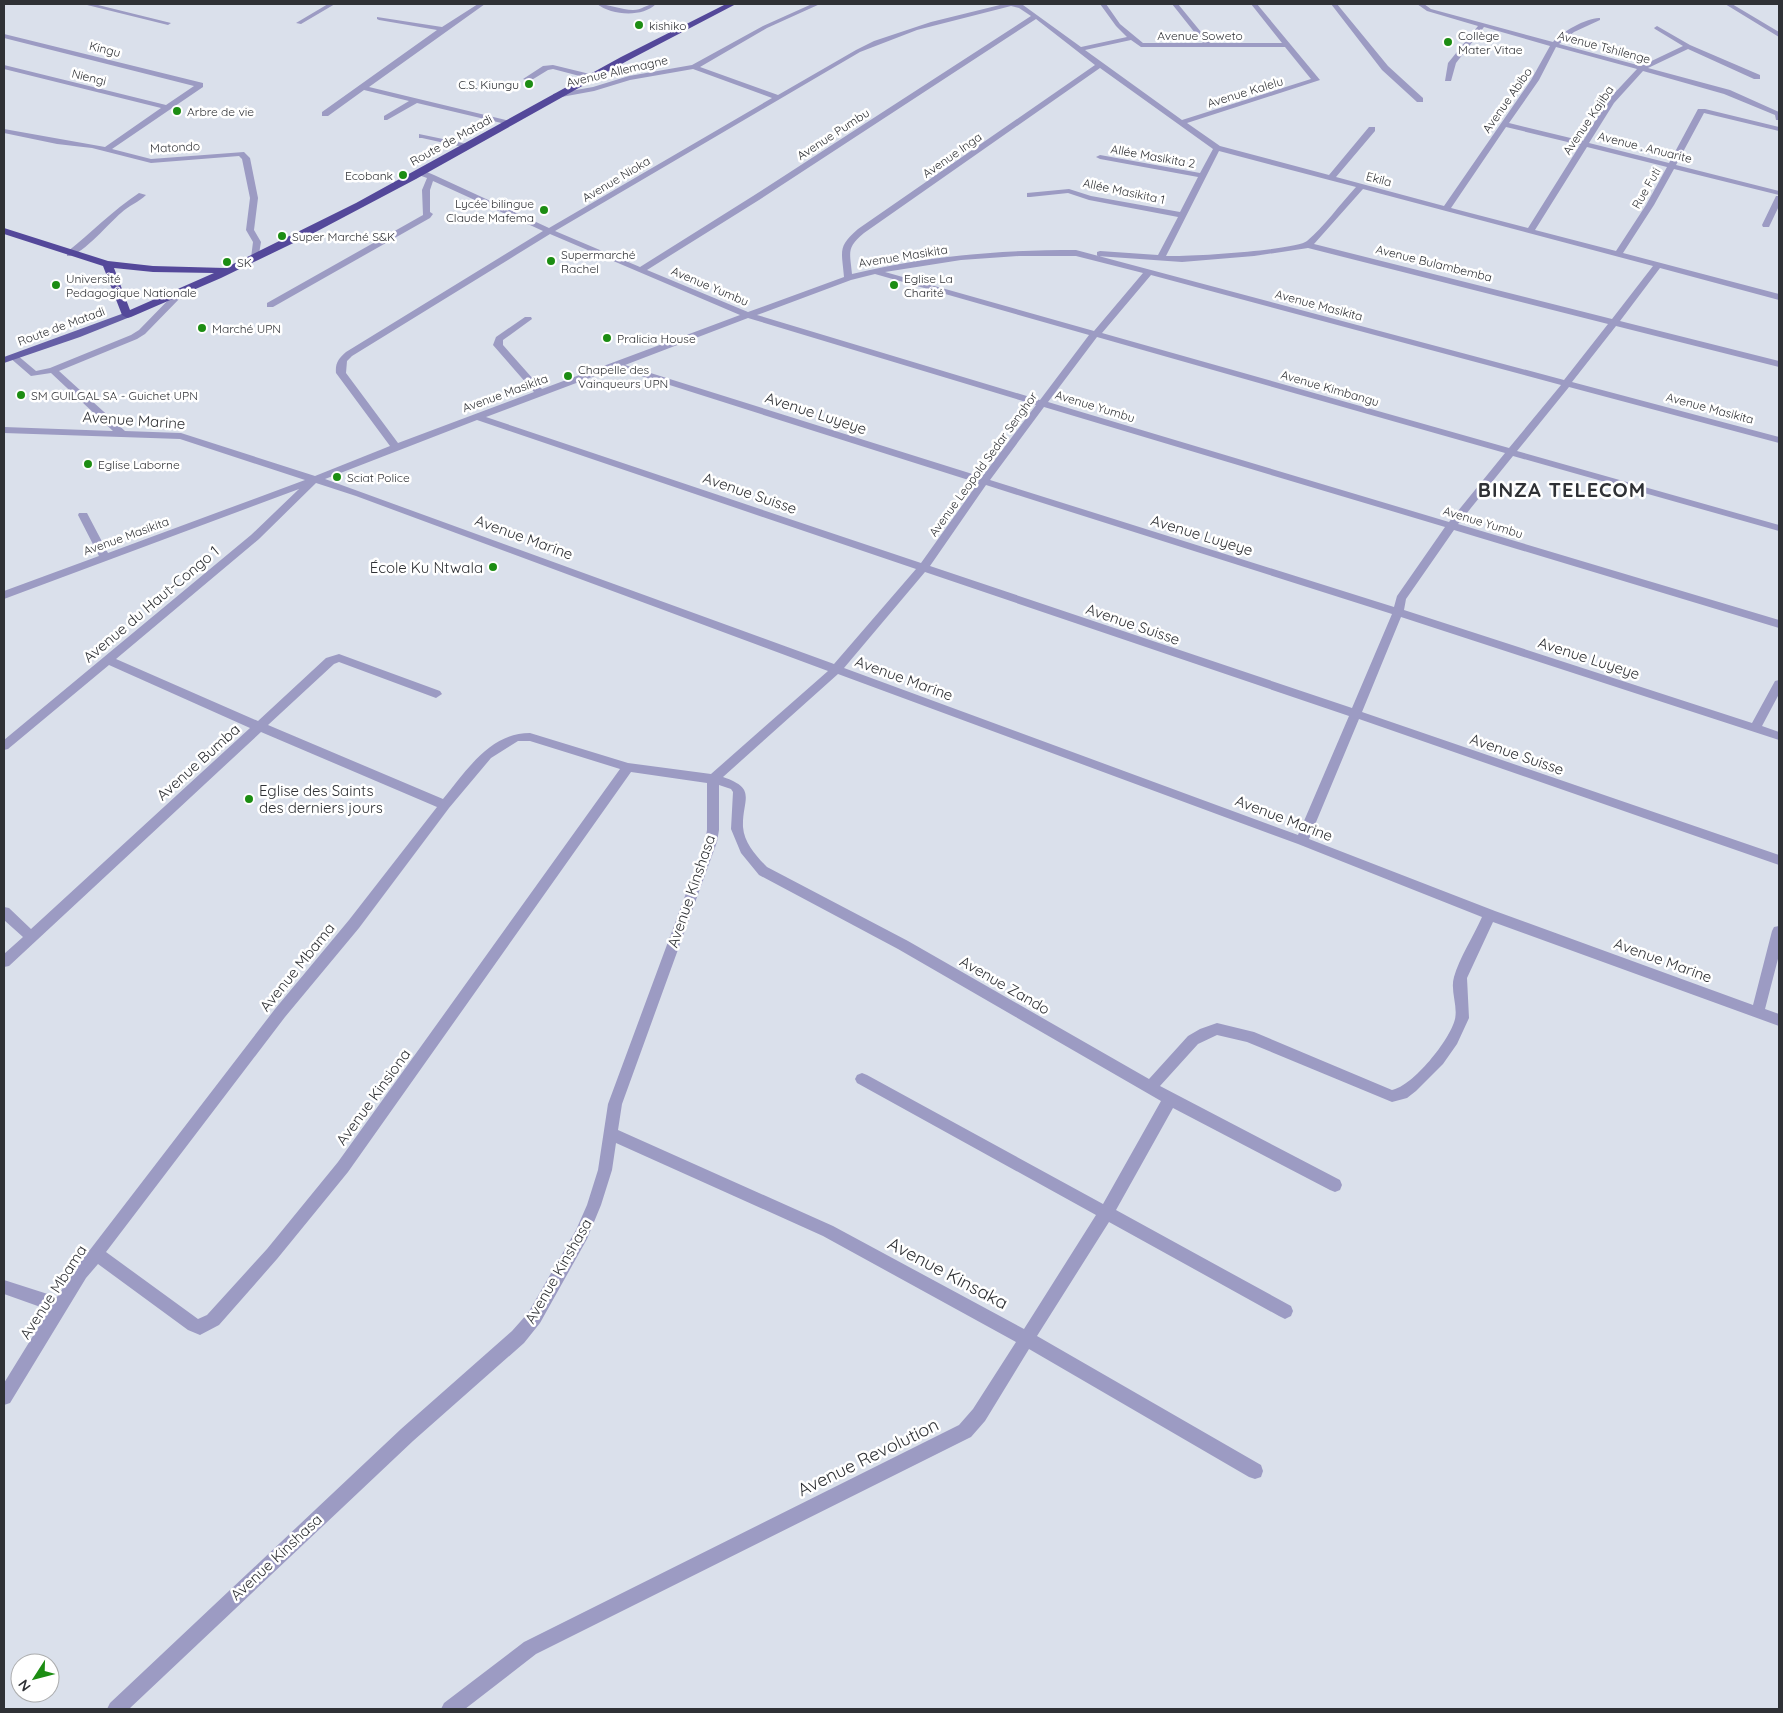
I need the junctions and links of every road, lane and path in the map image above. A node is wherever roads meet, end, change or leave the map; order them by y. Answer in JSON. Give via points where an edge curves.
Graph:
{"nodes":[{"id":1,"x":86,"y":4,"type":"edge"},
{"id":2,"x":332,"y":4,"type":"edge"},
{"id":3,"x":482,"y":4,"type":"edge"},
{"id":4,"x":600,"y":4,"type":"edge"},
{"id":5,"x":654,"y":4,"type":"edge"},
{"id":6,"x":732,"y":4,"type":"edge"},
{"id":7,"x":817,"y":4,"type":"edge"},
{"id":8,"x":1012,"y":4,"type":"edge"},
{"id":9,"x":1103,"y":4,"type":"edge"},
{"id":10,"x":1175,"y":4,"type":"edge"},
{"id":11,"x":1254,"y":4,"type":"edge"},
{"id":12,"x":1334,"y":4,"type":"edge"},
{"id":13,"x":1420,"y":4,"type":"edge"},
{"id":14,"x":1728,"y":4,"type":"edge"},
{"id":15,"x":1036,"y":16,"type":"junction"},
{"id":16,"x":379,"y":18,"type":"dead end"},
{"id":17,"x":1598,"y":20,"type":"dead end"},
{"id":18,"x":168,"y":23,"type":"dead end"},
{"id":19,"x":300,"y":23,"type":"dead end"},
{"id":20,"x":1482,"y":25,"type":"junction"},
{"id":21,"x":444,"y":28,"type":"junction"},
{"id":22,"x":1657,"y":28,"type":"dead end"},
{"id":23,"x":4,"y":36,"type":"edge"},
{"id":24,"x":1779,"y":36,"type":"edge"},
{"id":25,"x":1131,"y":38,"type":"junction"},
{"id":26,"x":1286,"y":45,"type":"junction"},
{"id":27,"x":1555,"y":45,"type":"junction"},
{"id":28,"x":1209,"y":46,"type":"junction"},
{"id":29,"x":1688,"y":46,"type":"junction"},
{"id":30,"x":1082,"y":49,"type":"junction"},
{"id":31,"x":1100,"y":65,"type":"junction"},
{"id":32,"x":4,"y":67,"type":"edge"},
{"id":33,"x":694,"y":67,"type":"junction"},
{"id":34,"x":1641,"y":69,"type":"junction"},
{"id":35,"x":591,"y":77,"type":"junction"},
{"id":36,"x":1757,"y":77,"type":"dead end"},
{"id":37,"x":527,"y":79,"type":"dead end"},
{"id":38,"x":1448,"y":79,"type":"dead end"},
{"id":39,"x":364,"y":88,"type":"junction"},
{"id":40,"x":556,"y":96,"type":"junction"},
{"id":41,"x":777,"y":97,"type":"junction"},
{"id":42,"x":1420,"y":100,"type":"dead end"},
{"id":43,"x":415,"y":101,"type":"junction"},
{"id":44,"x":168,"y":108,"type":"junction"},
{"id":45,"x":325,"y":114,"type":"dead end"},
{"id":46,"x":387,"y":118,"type":"dead end"},
{"id":47,"x":1779,"y":118,"type":"edge"},
{"id":48,"x":507,"y":123,"type":"junction"},
{"id":49,"x":1180,"y":123,"type":"junction"},
{"id":50,"x":1505,"y":124,"type":"junction"},
{"id":51,"x":1765,"y":125,"type":"junction"},
{"id":52,"x":1372,"y":129,"type":"dead end"},
{"id":53,"x":1779,"y":129,"type":"edge"},
{"id":54,"x":4,"y":131,"type":"edge"},
{"id":55,"x":422,"y":136,"type":"dead end"},
{"id":56,"x":1586,"y":144,"type":"junction"},
{"id":57,"x":468,"y":146,"type":"junction"},
{"id":58,"x":1217,"y":148,"type":"junction"},
{"id":59,"x":107,"y":149,"type":"junction"},
{"id":60,"x":1100,"y":158,"type":"dead end"},
{"id":61,"x":1672,"y":166,"type":"junction"},
{"id":62,"x":419,"y":172,"type":"junction"},
{"id":63,"x":1203,"y":176,"type":"junction"},
{"id":64,"x":431,"y":177,"type":"junction"},
{"id":65,"x":1331,"y":178,"type":"junction"},
{"id":66,"x":1360,"y":186,"type":"junction"},
{"id":67,"x":1779,"y":193,"type":"edge"},
{"id":68,"x":142,"y":195,"type":"dead end"},
{"id":69,"x":1030,"y":195,"type":"dead end"},
{"id":70,"x":1779,"y":198,"type":"edge"},
{"id":71,"x":1446,"y":209,"type":"junction"},
{"id":72,"x":1182,"y":215,"type":"junction"},
{"id":73,"x":1766,"y":225,"type":"dead end"},
{"id":74,"x":4,"y":231,"type":"edge"},
{"id":75,"x":549,"y":231,"type":"junction"},
{"id":76,"x":1530,"y":231,"type":"junction"},
{"id":77,"x":1308,"y":245,"type":"junction"},
{"id":78,"x":1076,"y":253,"type":"junction"},
{"id":79,"x":70,"y":254,"type":"junction"},
{"id":80,"x":1618,"y":254,"type":"junction"},
{"id":81,"x":255,"y":258,"type":"junction"},
{"id":82,"x":1161,"y":258,"type":"junction"},
{"id":83,"x":106,"y":264,"type":"junction"},
{"id":84,"x":1659,"y":264,"type":"junction"},
{"id":85,"x":230,"y":269,"type":"junction"},
{"id":86,"x":642,"y":270,"type":"junction"},
{"id":87,"x":873,"y":271,"type":"junction"},
{"id":88,"x":1148,"y":273,"type":"junction"},
{"id":89,"x":848,"y":278,"type":"junction"},
{"id":90,"x":180,"y":293,"type":"junction"},
{"id":91,"x":1779,"y":296,"type":"edge"},
{"id":92,"x":270,"y":305,"type":"dead end"},
{"id":93,"x":127,"y":315,"type":"junction"},
{"id":94,"x":747,"y":315,"type":"junction"},
{"id":95,"x":528,"y":319,"type":"dead end"},
{"id":96,"x":1615,"y":321,"type":"junction"},
{"id":97,"x":1094,"y":334,"type":"junction"},
{"id":98,"x":14,"y":357,"type":"junction"},
{"id":99,"x":4,"y":360,"type":"edge"},
{"id":100,"x":1779,"y":364,"type":"edge"},
{"id":101,"x":616,"y":365,"type":"junction"},
{"id":102,"x":53,"y":370,"type":"junction"},
{"id":103,"x":1566,"y":383,"type":"junction"},
{"id":104,"x":540,"y":394,"type":"junction"},
{"id":105,"x":1043,"y":403,"type":"junction"},
{"id":106,"x":477,"y":417,"type":"junction"},
{"id":107,"x":4,"y":432,"type":"edge"},
{"id":108,"x":121,"y":433,"type":"junction"},
{"id":109,"x":1779,"y":440,"type":"edge"},
{"id":110,"x":396,"y":447,"type":"junction"},
{"id":111,"x":1511,"y":452,"type":"junction"},
{"id":112,"x":315,"y":480,"type":"junction"},
{"id":113,"x":983,"y":482,"type":"junction"},
{"id":114,"x":83,"y":515,"type":"dead end"},
{"id":115,"x":1452,"y":525,"type":"junction"},
{"id":116,"x":1779,"y":528,"type":"edge"},
{"id":117,"x":104,"y":558,"type":"junction"},
{"id":118,"x":924,"y":567,"type":"junction"},
{"id":119,"x":4,"y":595,"type":"edge"},
{"id":120,"x":1398,"y":612,"type":"junction"},
{"id":121,"x":1779,"y":624,"type":"edge"},
{"id":122,"x":107,"y":660,"type":"junction"},
{"id":123,"x":836,"y":670,"type":"junction"},
{"id":124,"x":1779,"y":684,"type":"edge"},
{"id":125,"x":436,"y":694,"type":"dead end"},
{"id":126,"x":1356,"y":714,"type":"junction"},
{"id":127,"x":260,"y":727,"type":"junction"},
{"id":128,"x":1755,"y":729,"type":"junction"},
{"id":129,"x":1779,"y":736,"type":"edge"},
{"id":130,"x":4,"y":746,"type":"edge"},
{"id":131,"x":628,"y":767,"type":"junction"},
{"id":132,"x":712,"y":779,"type":"junction"},
{"id":133,"x":445,"y":804,"type":"junction"},
{"id":134,"x":1302,"y":841,"type":"junction"},
{"id":135,"x":1779,"y":860,"type":"edge"},
{"id":136,"x":4,"y":912,"type":"edge"},
{"id":137,"x":1490,"y":915,"type":"junction"},
{"id":138,"x":1779,"y":931,"type":"edge"},
{"id":139,"x":31,"y":936,"type":"junction"},
{"id":140,"x":4,"y":962,"type":"edge"},
{"id":141,"x":1758,"y":1012,"type":"junction"},
{"id":142,"x":1779,"y":1020,"type":"edge"},
{"id":143,"x":862,"y":1079,"type":"dead end"},
{"id":144,"x":1150,"y":1088,"type":"junction"},
{"id":145,"x":1170,"y":1099,"type":"junction"},
{"id":146,"x":611,"y":1134,"type":"junction"},
{"id":147,"x":1335,"y":1185,"type":"dead end"},
{"id":148,"x":1106,"y":1213,"type":"junction"},
{"id":149,"x":97,"y":1254,"type":"junction"},
{"id":150,"x":4,"y":1286,"type":"edge"},
{"id":151,"x":60,"y":1306,"type":"junction"},
{"id":152,"x":1285,"y":1310,"type":"dead end"},
{"id":153,"x":1027,"y":1339,"type":"junction"},
{"id":154,"x":4,"y":1397,"type":"edge"},
{"id":155,"x":1255,"y":1471,"type":"dead end"},
{"id":156,"x":116,"y":1709,"type":"edge"},
{"id":157,"x":450,"y":1709,"type":"edge"}],
"edges":[{"from":1,"to":18,"type":"street"},
{"from":2,"to":19,"type":"street"},
{"from":3,"to":21,"type":"street"},
{"from":4,"to":5,"type":"street","via":[[637,13]]},
{"from":6,"to":35,"type":"highway","name":"Route de Matadi"},
{"from":7,"to":33,"type":"street","name":"Avenue Allemagne"},
{"from":8,"to":15,"type":"street","name":"Ekila","via":[[1022,6]]},
{"from":8,"to":41,"type":"street","name":"Avenue Nioka","via":[[894,34]]},
{"from":9,"to":25,"type":"street","name":"Avenue Soweto"},
{"from":10,"to":28,"type":"street"},
{"from":11,"to":26,"type":"street"},
{"from":12,"to":42,"type":"street","via":[[1386,68]]},
{"from":13,"to":20,"type":"street","name":"Avenue Tshilenge","via":[[1429,10]]},
{"from":14,"to":24,"type":"street"},
{"from":15,"to":30,"type":"street","name":"Ekila"},
{"from":15,"to":86,"type":"street","name":"Avenue Pumbu"},
{"from":16,"to":21,"type":"street"},
{"from":17,"to":27,"type":"street","name":"Avenue Abibo","via":[[1566,34]]},
{"from":20,"to":27,"type":"street","name":"Avenue Tshilenge"},
{"from":20,"to":38,"type":"street","via":[[1452,63]]},
{"from":21,"to":39,"type":"street"},
{"from":22,"to":29,"type":"street"},
{"from":23,"to":44,"type":"street","name":"Kingu","via":[[200,85]]},
{"from":25,"to":28,"type":"street","name":"Avenue Soweto","via":[[1150,47]]},
{"from":25,"to":30,"type":"street"},
{"from":26,"to":28,"type":"street","name":"Avenue Soweto"},
{"from":26,"to":49,"type":"street","name":"Avenue Kalelu","via":[[1316,80]]},
{"from":27,"to":34,"type":"street","name":"Avenue Tshilenge"},
{"from":27,"to":50,"type":"street","name":"Avenue Abibo"},
{"from":29,"to":34,"type":"street","name":"Avenue Kajiba"},
{"from":29,"to":36,"type":"street"},
{"from":30,"to":31,"type":"street","name":"Ekila"},
{"from":31,"to":49,"type":"street","name":"Ekila"},
{"from":31,"to":89,"type":"street","name":"Avenue Inga","via":[[861,231],[848,242]]},
{"from":32,"to":44,"type":"street","name":"Niengi"},
{"from":33,"to":40,"type":"street","name":"Avenue Allemagne","via":[[629,78]]},
{"from":33,"to":41,"type":"street"},
{"from":34,"to":47,"type":"street","name":"Avenue Tshilenge","via":[[1727,92],[1778,114]]},
{"from":34,"to":56,"type":"street","name":"Avenue Kajiba","via":[[1611,102]]},
{"from":35,"to":37,"type":"street","via":[[553,67]]},
{"from":35,"to":40,"type":"highway","name":"Route de Matadi"},
{"from":39,"to":43,"type":"street"},
{"from":39,"to":45,"type":"street"},
{"from":40,"to":48,"type":"highway","name":"Route de Matadi"},
{"from":41,"to":75,"type":"street","name":"Avenue Nioka"},
{"from":43,"to":46,"type":"street"},
{"from":43,"to":48,"type":"street"},
{"from":44,"to":59,"type":"street"},
{"from":47,"to":51,"type":"street","name":"Avenue Tshilenge"},
{"from":48,"to":57,"type":"highway","name":"Route de Matadi"},
{"from":49,"to":58,"type":"street","name":"Ekila"},
{"from":50,"to":56,"type":"street","name":"Avenue . Anuarite"},
{"from":50,"to":71,"type":"street","name":"Avenue Abibo"},
{"from":51,"to":53,"type":"street"},
{"from":51,"to":61,"type":"street","name":"Rue Futi","via":[[1700,111]]},
{"from":52,"to":65,"type":"street"},
{"from":54,"to":59,"type":"street","name":"Matondo"},
{"from":55,"to":57,"type":"street"},
{"from":56,"to":61,"type":"street","name":"Avenue . Anuarite"},
{"from":56,"to":76,"type":"street","name":"Avenue Kajiba"},
{"from":57,"to":62,"type":"highway","name":"Route de Matadi"},
{"from":58,"to":63,"type":"street"},
{"from":58,"to":65,"type":"street","name":"Ekila"},
{"from":59,"to":81,"type":"street","name":"Matondo","via":[[151,161],[241,154],[246,158],[254,198],[250,230],[257,242]]},
{"from":60,"to":63,"type":"street","name":"Allée Masikita 2"},
{"from":61,"to":67,"type":"street","name":"Avenue . Anuarite"},
{"from":61,"to":80,"type":"street","name":"Rue Futi"},
{"from":62,"to":64,"type":"street","name":"Avenue Yumbu"},
{"from":62,"to":81,"type":"highway","name":"Route de Matadi"},
{"from":63,"to":72,"type":"street"},
{"from":64,"to":75,"type":"street","name":"Avenue Yumbu"},
{"from":64,"to":92,"type":"street","via":[[426,190],[427,216]]},
{"from":65,"to":66,"type":"street","name":"Ekila"},
{"from":66,"to":71,"type":"street","name":"Ekila"},
{"from":66,"to":77,"type":"street"},
{"from":68,"to":79,"type":"street","via":[[119,210]]},
{"from":69,"to":72,"type":"street","name":"Allée Masikita 1","via":[[1069,191],[1088,198]]},
{"from":70,"to":73,"type":"street"},
{"from":71,"to":76,"type":"street","name":"Ekila"},
{"from":72,"to":82,"type":"street"},
{"from":74,"to":79,"type":"highway"},
{"from":75,"to":86,"type":"street","name":"Avenue Yumbu"},
{"from":75,"to":110,"type":"street","name":"Avenue Nioka","via":[[342,360],[341,373]]},
{"from":76,"to":80,"type":"street","name":"Ekila"},
{"from":77,"to":82,"type":"street","name":"Avenue Bulambemba","via":[[1216,256]]},
{"from":77,"to":96,"type":"street","name":"Avenue Bulambemba"},
{"from":78,"to":82,"type":"street","name":"Avenue Bulambemba"},
{"from":78,"to":87,"type":"street","name":"Avenue Masikita","via":[[1020,252]]},
{"from":78,"to":88,"type":"street","name":"Avenue Masikita"},
{"from":79,"to":83,"type":"highway"},
{"from":80,"to":84,"type":"street","name":"Ekila"},
{"from":81,"to":85,"type":"highway","name":"Route de Matadi"},
{"from":83,"to":85,"type":"highway","via":[[196,271]]},
{"from":83,"to":93,"type":"highway"},
{"from":84,"to":91,"type":"street","name":"Ekila"},
{"from":84,"to":96,"type":"street"},
{"from":85,"to":90,"type":"highway","name":"Route de Matadi"},
{"from":86,"to":94,"type":"street","name":"Avenue Yumbu"},
{"from":87,"to":89,"type":"street","name":"Avenue Masikita"},
{"from":87,"to":97,"type":"street","name":"Avenue Kimbangu"},
{"from":88,"to":97,"type":"street","name":"Avenue Leopold Sedar Senghor","via":[[1102,329]]},
{"from":88,"to":103,"type":"street","name":"Avenue Masikita"},
{"from":89,"to":94,"type":"street","name":"Avenue Masikita"},
{"from":90,"to":93,"type":"highway","name":"Route de Matadi"},
{"from":90,"to":102,"type":"street","via":[[134,337]]},
{"from":93,"to":98,"type":"main road","name":"Route de Matadi"},
{"from":94,"to":101,"type":"street","name":"Avenue Masikita"},
{"from":94,"to":105,"type":"street","name":"Avenue Yumbu"},
{"from":95,"to":104,"type":"street","via":[[499,339],[498,345]]},
{"from":96,"to":100,"type":"street","name":"Avenue Bulambemba"},
{"from":96,"to":103,"type":"street"},
{"from":97,"to":105,"type":"street","name":"Avenue Leopold Sedar Senghor"},
{"from":97,"to":111,"type":"street","name":"Avenue Kimbangu"},
{"from":98,"to":99,"type":"main road","name":"Route de Matadi"},
{"from":98,"to":102,"type":"street","via":[[34,374]]},
{"from":101,"to":104,"type":"street","name":"Avenue Masikita"},
{"from":101,"to":113,"type":"street","name":"Avenue Luyeye"},
{"from":102,"to":108,"type":"street"},
{"from":103,"to":109,"type":"street","name":"Avenue Masikita"},
{"from":103,"to":111,"type":"street"},
{"from":104,"to":106,"type":"street","name":"Avenue Masikita"},
{"from":105,"to":113,"type":"street","name":"Avenue Leopold Sedar Senghor"},
{"from":105,"to":115,"type":"street","name":"Avenue Yumbu"},
{"from":106,"to":110,"type":"street","name":"Avenue Masikita"},
{"from":106,"to":118,"type":"street","name":"Avenue Suisse"},
{"from":107,"to":108,"type":"street","name":"Avenue Marine"},
{"from":108,"to":112,"type":"street","name":"Avenue Marine","via":[[182,436]]},
{"from":110,"to":112,"type":"street","name":"Avenue Masikita"},
{"from":111,"to":115,"type":"street"},
{"from":111,"to":116,"type":"street","name":"Avenue Kimbangu"},
{"from":112,"to":117,"type":"street","name":"Avenue Masikita"},
{"from":112,"to":122,"type":"street","name":"Avenue du Haut-Congo 1","via":[[256,538]]},
{"from":112,"to":123,"type":"street","name":"Avenue Marine"},
{"from":113,"to":118,"type":"street","name":"Avenue Leopold Sedar Senghor"},
{"from":113,"to":120,"type":"street","name":"Avenue Luyeye"},
{"from":114,"to":117,"type":"street"},
{"from":115,"to":120,"type":"street","via":[[1401,599]]},
{"from":115,"to":121,"type":"street","name":"Avenue Yumbu"},
{"from":117,"to":119,"type":"street","name":"Avenue Masikita"},
{"from":118,"to":123,"type":"street","name":"Avenue Leopold Sedar Senghor"},
{"from":118,"to":126,"type":"street","name":"Avenue Suisse"},
{"from":120,"to":126,"type":"street"},
{"from":120,"to":128,"type":"street","name":"Avenue Luyeye"},
{"from":122,"to":127,"type":"street"},
{"from":122,"to":130,"type":"street","name":"Avenue du Haut-Congo 1"},
{"from":123,"to":132,"type":"street"},
{"from":123,"to":134,"type":"street","name":"Avenue Marine"},
{"from":124,"to":128,"type":"street"},
{"from":125,"to":127,"type":"street","name":"Avenue Bumba","via":[[339,658],[326,664]]},
{"from":126,"to":134,"type":"street"},
{"from":126,"to":135,"type":"street","name":"Avenue Suisse"},
{"from":127,"to":133,"type":"street"},
{"from":127,"to":139,"type":"street","name":"Avenue Bumba"},
{"from":128,"to":129,"type":"street","name":"Avenue Luyeye"},
{"from":131,"to":132,"type":"street","name":"Avenue Mbama"},
{"from":131,"to":133,"type":"street","name":"Avenue Mbama","via":[[530,737],[517,738],[487,755]]},
{"from":131,"to":149,"type":"street","name":"Avenue Kinsiona","via":[[343,1166],[272,1254],[213,1320],[200,1327],[194,1325]]},
{"from":132,"to":144,"type":"street","name":"Avenue Zando","via":[[728,782],[739,790],[737,829],[745,850],[764,870],[903,944]]},
{"from":132,"to":146,"type":"street","name":"Avenue Kinshasa","via":[[711,842],[615,1104]]},
{"from":133,"to":149,"type":"street","name":"Avenue Mbama","via":[[354,924],[280,1013]]},
{"from":134,"to":137,"type":"street","name":"Avenue Marine"},
{"from":136,"to":139,"type":"street"},
{"from":137,"to":141,"type":"street","name":"Avenue Marine"},
{"from":137,"to":144,"type":"street","via":[[1460,978],[1461,1024],[1447,1049],[1402,1094],[1392,1096],[1249,1036],[1217,1029],[1193,1040]]},
{"from":138,"to":141,"type":"street"},
{"from":139,"to":140,"type":"street","name":"Avenue Bumba"},
{"from":141,"to":142,"type":"street","name":"Avenue Marine"},
{"from":143,"to":148,"type":"street"},
{"from":144,"to":145,"type":"street","name":"Avenue Zando"},
{"from":145,"to":147,"type":"street","name":"Avenue Zando"},
{"from":145,"to":148,"type":"street","name":"Avenue Revolution"},
{"from":146,"to":153,"type":"street","name":"Avenue Kinsaka","via":[[828,1231]]},
{"from":146,"to":156,"type":"street","name":"Avenue Kinshasa","via":[[605,1170],[582,1234],[534,1318]]},
{"from":148,"to":152,"type":"street"},
{"from":148,"to":153,"type":"street","name":"Avenue Revolution"},
{"from":149,"to":151,"type":"street","name":"Avenue Mbama"},
{"from":150,"to":151,"type":"street"},
{"from":151,"to":154,"type":"street","name":"Avenue Mbama"},
{"from":153,"to":155,"type":"street","name":"Avenue Kinsaka"},
{"from":153,"to":157,"type":"street","name":"Avenue Revolution","via":[[979,1415],[965,1431],[530,1648]]}]}
